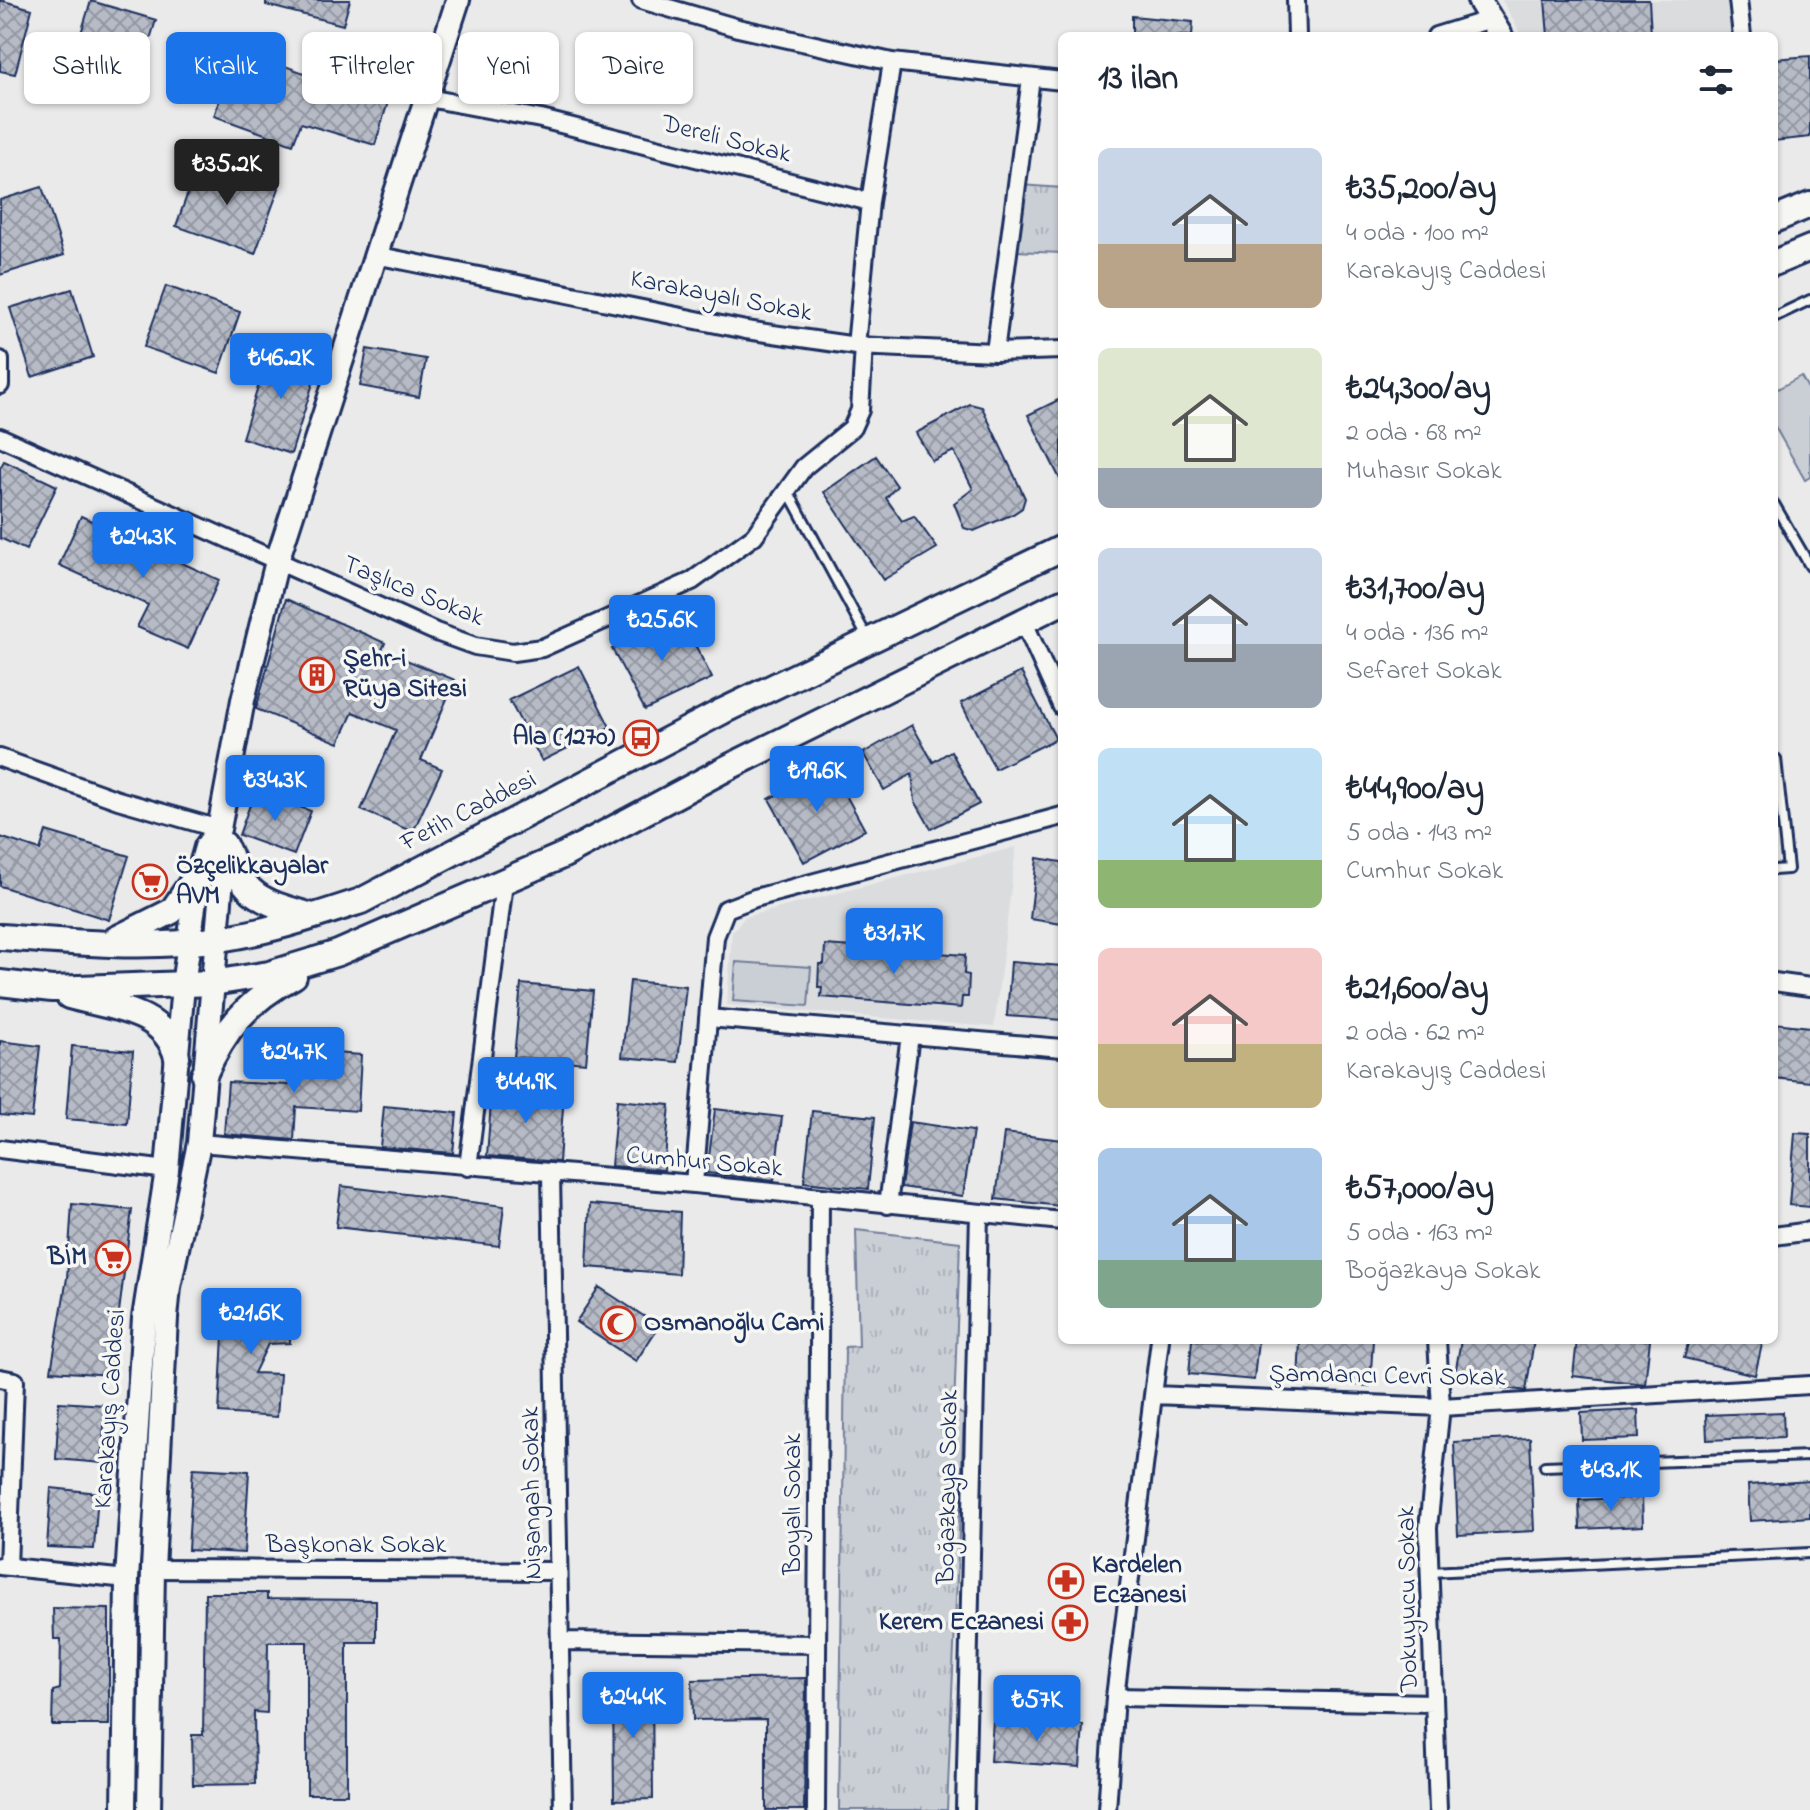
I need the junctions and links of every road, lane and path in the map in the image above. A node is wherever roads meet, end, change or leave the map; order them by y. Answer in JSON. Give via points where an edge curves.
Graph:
{"nodes":[{"id":1,"x":458,"y":0,"type":"edge"},
{"id":2,"x":641,"y":0,"type":"edge"},
{"id":3,"x":1296,"y":0,"type":"edge"},
{"id":4,"x":1738,"y":0,"type":"edge"},
{"id":5,"x":1490,"y":18,"type":"edge"},
{"id":6,"x":1297,"y":32,"type":"edge"},
{"id":7,"x":1448,"y":32,"type":"edge"},
{"id":8,"x":1742,"y":32,"type":"edge"},
{"id":9,"x":442,"y":52,"type":"edge"},
{"id":10,"x":892,"y":62,"type":"junction"},
{"id":11,"x":1031,"y":78,"type":"junction"},
{"id":12,"x":1058,"y":81,"type":"edge"},
{"id":13,"x":442,"y":101,"type":"edge"},
{"id":14,"x":426,"y":104,"type":"edge"},
{"id":15,"x":870,"y":202,"type":"junction"},
{"id":16,"x":1810,"y":205,"type":"edge"},
{"id":17,"x":1778,"y":218,"type":"edge"},
{"id":18,"x":1810,"y":248,"type":"edge"},
{"id":19,"x":375,"y":255,"type":"junction"},
{"id":20,"x":1778,"y":261,"type":"edge"},
{"id":21,"x":1810,"y":300,"type":"edge"},
{"id":22,"x":1778,"y":315,"type":"edge"},
{"id":23,"x":860,"y":346,"type":"junction"},
{"id":24,"x":1058,"y":350,"type":"edge"},
{"id":25,"x":995,"y":352,"type":"junction"},
{"id":26,"x":0,"y":360,"type":"edge"},
{"id":27,"x":0,"y":385,"type":"edge"},
{"id":28,"x":0,"y":437,"type":"edge"},
{"id":29,"x":788,"y":490,"type":"junction"},
{"id":30,"x":1778,"y":511,"type":"edge"},
{"id":31,"x":1058,"y":550,"type":"edge"},
{"id":32,"x":277,"y":561,"type":"junction"},
{"id":33,"x":1810,"y":566,"type":"edge"},
{"id":34,"x":1058,"y":604,"type":"edge"},
{"id":35,"x":1023,"y":620,"type":"junction"},
{"id":36,"x":870,"y":642,"type":"junction"},
{"id":37,"x":1058,"y":698,"type":"edge"},
{"id":38,"x":0,"y":758,"type":"edge"},
{"id":39,"x":1778,"y":777,"type":"edge"},
{"id":40,"x":1058,"y":817,"type":"edge"},
{"id":41,"x":223,"y":839,"type":"junction"},
{"id":42,"x":1778,"y":870,"type":"edge"},
{"id":43,"x":199,"y":872,"type":"junction"},
{"id":44,"x":504,"y":883,"type":"junction"},
{"id":45,"x":314,"y":917,"type":"junction"},
{"id":46,"x":0,"y":937,"type":"edge"},
{"id":47,"x":218,"y":940,"type":"junction"},
{"id":48,"x":189,"y":942,"type":"junction"},
{"id":49,"x":102,"y":944,"type":"junction"},
{"id":50,"x":338,"y":953,"type":"junction"},
{"id":51,"x":0,"y":983,"type":"edge"},
{"id":52,"x":213,"y":983,"type":"junction"},
{"id":53,"x":1778,"y":983,"type":"edge"},
{"id":54,"x":183,"y":985,"type":"junction"},
{"id":55,"x":1810,"y":987,"type":"edge"},
{"id":56,"x":52,"y":989,"type":"junction"},
{"id":57,"x":708,"y":1018,"type":"junction"},
{"id":58,"x":910,"y":1035,"type":"junction"},
{"id":59,"x":1058,"y":1048,"type":"edge"},
{"id":60,"x":177,"y":1057,"type":"junction"},
{"id":61,"x":204,"y":1075,"type":"junction"},
{"id":62,"x":199,"y":1143,"type":"junction"},
{"id":63,"x":0,"y":1149,"type":"edge"},
{"id":64,"x":468,"y":1167,"type":"junction"},
{"id":65,"x":167,"y":1170,"type":"junction"},
{"id":66,"x":551,"y":1175,"type":"junction"},
{"id":67,"x":694,"y":1184,"type":"junction"},
{"id":68,"x":820,"y":1199,"type":"junction"},
{"id":69,"x":888,"y":1205,"type":"junction"},
{"id":70,"x":979,"y":1213,"type":"junction"},
{"id":71,"x":1058,"y":1221,"type":"edge"},
{"id":72,"x":1810,"y":1231,"type":"edge"},
{"id":73,"x":1778,"y":1235,"type":"edge"},
{"id":74,"x":1160,"y":1344,"type":"edge"},
{"id":75,"x":1437,"y":1344,"type":"edge"},
{"id":76,"x":0,"y":1378,"type":"edge"},
{"id":77,"x":1810,"y":1385,"type":"edge"},
{"id":78,"x":1154,"y":1395,"type":"junction"},
{"id":79,"x":1441,"y":1407,"type":"junction"},
{"id":80,"x":1810,"y":1456,"type":"edge"},
{"id":81,"x":1545,"y":1466,"type":"dead end"},
{"id":82,"x":1810,"y":1553,"type":"edge"},
{"id":83,"x":4,"y":1566,"type":"edge"},
{"id":84,"x":153,"y":1569,"type":"junction"},
{"id":85,"x":558,"y":1571,"type":"junction"},
{"id":86,"x":1430,"y":1572,"type":"junction"},
{"id":87,"x":127,"y":1579,"type":"junction"},
{"id":88,"x":560,"y":1641,"type":"junction"},
{"id":89,"x":817,"y":1644,"type":"junction"},
{"id":90,"x":1115,"y":1697,"type":"junction"},
{"id":91,"x":1434,"y":1703,"type":"junction"},
{"id":92,"x":124,"y":1810,"type":"edge"},
{"id":93,"x":149,"y":1810,"type":"edge"},
{"id":94,"x":563,"y":1810,"type":"edge"},
{"id":95,"x":816,"y":1810,"type":"edge"},
{"id":96,"x":965,"y":1810,"type":"edge"},
{"id":97,"x":1107,"y":1810,"type":"edge"},
{"id":98,"x":1438,"y":1810,"type":"edge"}],
"edges":[{"from":1,"to":9,"type":"main road","name":"Karakayış Caddesi"},
{"from":2,"to":10,"type":"street"},
{"from":3,"to":6,"type":"street"},
{"from":4,"to":8,"type":"street"},
{"from":5,"to":7,"type":"street"},
{"from":10,"to":11,"type":"street"},
{"from":10,"to":15,"type":"street","name":"Taşlıca Sokak"},
{"from":11,"to":12,"type":"street"},
{"from":11,"to":25,"type":"street"},
{"from":13,"to":15,"type":"street","name":"Dereli Sokak","via":[[541,119]]},
{"from":14,"to":19,"type":"main road","name":"Karakayış Caddesi"},
{"from":15,"to":23,"type":"street","name":"Taşlıca Sokak"},
{"from":16,"to":17,"type":"main road"},
{"from":18,"to":20,"type":"main road"},
{"from":19,"to":23,"type":"street","name":"Karakayalı Sokak","via":[[746,330]]},
{"from":19,"to":32,"type":"main road","name":"Karakayış Caddesi"},
{"from":21,"to":22,"type":"lane"},
{"from":23,"to":25,"type":"street","name":"Karakayalı Sokak"},
{"from":23,"to":29,"type":"street","name":"Taşlıca Sokak","via":[[857,420],[844,438],[804,467]]},
{"from":24,"to":25,"type":"street","name":"Karakayalı Sokak"},
{"from":26,"to":27,"type":"street"},
{"from":28,"to":32,"type":"street","name":"Taşlıca Sokak"},
{"from":29,"to":32,"type":"street","name":"Taşlıca Sokak","via":[[754,536],[692,581],[542,648],[513,652],[475,646]]},
{"from":29,"to":36,"type":"lane"},
{"from":30,"to":33,"type":"lane"},
{"from":31,"to":36,"type":"main road","name":"Fetih Caddesi"},
{"from":32,"to":41,"type":"main road","name":"Karakayış Caddesi","via":[[243,700]]},
{"from":34,"to":35,"type":"main road"},
{"from":35,"to":37,"type":"street"},
{"from":35,"to":44,"type":"main road"},
{"from":36,"to":45,"type":"main road","name":"Fetih Caddesi","via":[[723,711],[361,901]]},
{"from":38,"to":41,"type":"street"},
{"from":39,"to":42,"type":"lane","via":[[1788,869]]},
{"from":40,"to":57,"type":"street","via":[[726,909],[715,937]]},
{"from":41,"to":43,"type":"main road","name":"Karakayış Caddesi","via":[[206,847]]},
{"from":41,"to":45,"type":"main road","via":[[250,892]]},
{"from":41,"to":47,"type":"main road","name":"Karakayış Caddesi"},
{"from":43,"to":48,"type":"main road","name":"Karakayış Caddesi"},
{"from":43,"to":49,"type":"main road","via":[[172,911]]},
{"from":44,"to":50,"type":"main road"},
{"from":44,"to":64,"type":"street"},
{"from":45,"to":47,"type":"main road","name":"Fetih Caddesi"},
{"from":46,"to":49,"type":"main road","name":"Fetih Caddesi"},
{"from":47,"to":48,"type":"main road","name":"Fetih Caddesi"},
{"from":47,"to":52,"type":"main road","name":"Karakayış Caddesi"},
{"from":48,"to":49,"type":"main road","name":"Fetih Caddesi"},
{"from":48,"to":54,"type":"main road","name":"Karakayış Caddesi"},
{"from":50,"to":52,"type":"main road","via":[[269,974]]},
{"from":50,"to":61,"type":"main road","via":[[249,1006],[218,1042]]},
{"from":51,"to":56,"type":"main road"},
{"from":52,"to":54,"type":"main road"},
{"from":52,"to":61,"type":"main road","name":"Karakayış Caddesi"},
{"from":53,"to":55,"type":"street"},
{"from":54,"to":56,"type":"main road"},
{"from":54,"to":60,"type":"main road","name":"Karakayış Caddesi"},
{"from":56,"to":60,"type":"main road","via":[[154,1021],[168,1035]]},
{"from":57,"to":58,"type":"street"},
{"from":57,"to":67,"type":"street"},
{"from":58,"to":59,"type":"street"},
{"from":58,"to":69,"type":"street"},
{"from":60,"to":65,"type":"main road","name":"Karakayış Caddesi"},
{"from":61,"to":62,"type":"main road","name":"Karakayış Caddesi"},
{"from":62,"to":64,"type":"street","name":"Cumhur Sokak"},
{"from":62,"to":84,"type":"main road","name":"Karakayış Caddesi","via":[[169,1287]]},
{"from":63,"to":65,"type":"street"},
{"from":64,"to":66,"type":"street","name":"Cumhur Sokak"},
{"from":65,"to":87,"type":"main road","name":"Karakayış Caddesi","via":[[144,1318]]},
{"from":66,"to":67,"type":"street","name":"Cumhur Sokak"},
{"from":66,"to":85,"type":"street","name":"Nişangah Sokak"},
{"from":67,"to":68,"type":"street","name":"Cumhur Sokak"},
{"from":68,"to":69,"type":"street","name":"Cumhur Sokak"},
{"from":68,"to":89,"type":"street","name":"Boyalı Sokak"},
{"from":69,"to":70,"type":"street","name":"Cumhur Sokak"},
{"from":70,"to":71,"type":"street","name":"Cumhur Sokak"},
{"from":70,"to":96,"type":"street","name":"Boğazkaya Sokak"},
{"from":72,"to":73,"type":"street"},
{"from":74,"to":78,"type":"street"},
{"from":75,"to":79,"type":"street","name":"Dokuyucu Sokak"},
{"from":76,"to":83,"type":"street","via":[[15,1381]]},
{"from":77,"to":79,"type":"street","name":"Şamdancı Cevri Sokak"},
{"from":78,"to":79,"type":"street","name":"Şamdancı Cevri Sokak"},
{"from":78,"to":90,"type":"street"},
{"from":79,"to":86,"type":"street","name":"Dokuyucu Sokak","via":[[1428,1528]]},
{"from":80,"to":81,"type":"lane"},
{"from":82,"to":86,"type":"lane"},
{"from":83,"to":87,"type":"street"},
{"from":84,"to":85,"type":"street","name":"Başkonak Sokak"},
{"from":84,"to":93,"type":"main road","name":"Karakayış Caddesi"},
{"from":85,"to":88,"type":"street","name":"Nişangah Sokak"},
{"from":86,"to":91,"type":"street","name":"Dokuyucu Sokak"},
{"from":87,"to":92,"type":"main road","name":"Karakayış Caddesi"},
{"from":88,"to":89,"type":"street"},
{"from":88,"to":94,"type":"street","name":"Nişangah Sokak"},
{"from":89,"to":95,"type":"street","name":"Boyalı Sokak"},
{"from":90,"to":91,"type":"street"},
{"from":90,"to":97,"type":"street"},
{"from":91,"to":98,"type":"street","name":"Dokuyucu Sokak"}]}
